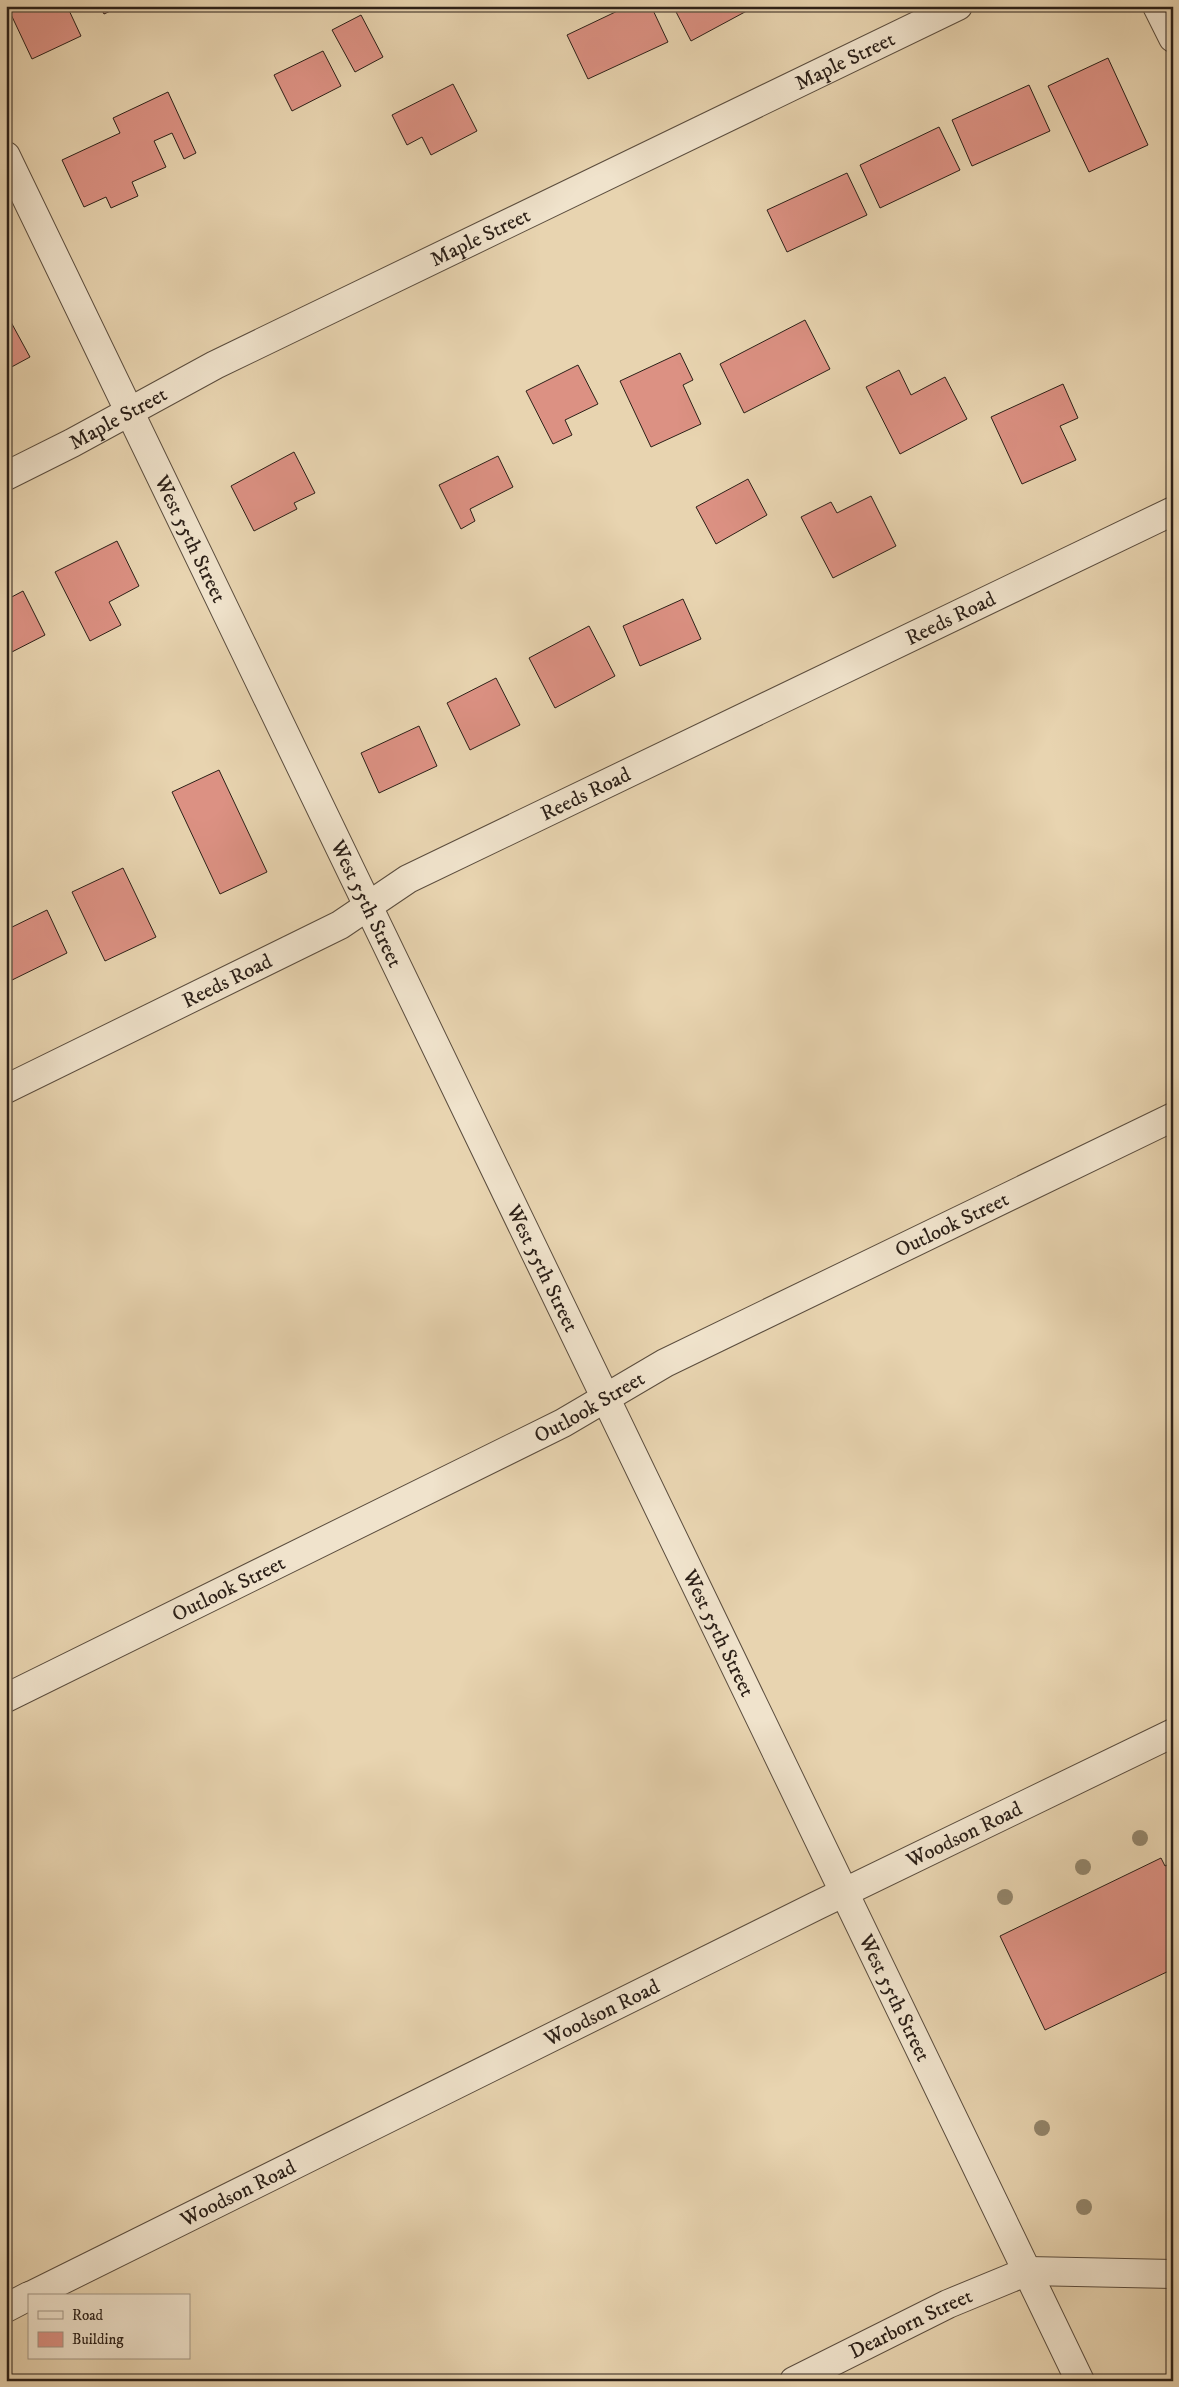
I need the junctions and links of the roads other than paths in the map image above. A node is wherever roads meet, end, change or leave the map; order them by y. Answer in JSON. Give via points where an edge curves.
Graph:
{"nodes":[{"id":1,"x":958,"y":6,"type":"edge"},
{"id":2,"x":1158,"y":6,"type":"edge"},
{"id":3,"x":1173,"y":38,"type":"edge"},
{"id":4,"x":6,"y":156,"type":"edge"},
{"id":5,"x":129,"y":411,"type":"junction"},
{"id":6,"x":6,"y":476,"type":"edge"},
{"id":7,"x":1173,"y":511,"type":"edge"},
{"id":8,"x":368,"y":905,"type":"junction"},
{"id":9,"x":6,"y":1089,"type":"edge"},
{"id":10,"x":1173,"y":1117,"type":"edge"},
{"id":11,"x":606,"y":1398,"type":"junction"},
{"id":12,"x":6,"y":1698,"type":"edge"},
{"id":13,"x":1173,"y":1733,"type":"edge"},
{"id":14,"x":844,"y":1892,"type":"junction"},
{"id":15,"x":1028,"y":2271,"type":"junction"},
{"id":16,"x":1173,"y":2274,"type":"edge"},
{"id":17,"x":34,"y":2294,"type":"edge"},
{"id":18,"x":28,"y":2297,"type":"edge"},
{"id":19,"x":6,"y":2308,"type":"edge"},
{"id":20,"x":794,"y":2381,"type":"edge"},
{"id":21,"x":1080,"y":2381,"type":"edge"}],
"edges":[{"from":1,"to":5,"type":"street","name":"Maple Street","via":[[215,365]]},
{"from":2,"to":3,"type":"street"},
{"from":4,"to":5,"type":"street","name":"West 55th Street"},
{"from":5,"to":6,"type":"street","name":"Maple Street"},
{"from":5,"to":8,"type":"street","name":"West 55th Street"},
{"from":7,"to":8,"type":"street","name":"Reeds Road","via":[[408,879]]},
{"from":8,"to":9,"type":"street","name":"Reeds Road","via":[[340,925]]},
{"from":8,"to":11,"type":"street","name":"West 55th Street"},
{"from":10,"to":11,"type":"street","name":"Outlook Street","via":[[665,1363]]},
{"from":11,"to":12,"type":"street","name":"Outlook Street","via":[[563,1423]]},
{"from":11,"to":14,"type":"street","name":"West 55th Street"},
{"from":13,"to":14,"type":"street","name":"Woodson Road"},
{"from":14,"to":15,"type":"street","name":"West 55th Street"},
{"from":14,"to":17,"type":"street","name":"Woodson Road"},
{"from":15,"to":16,"type":"street"},
{"from":15,"to":20,"type":"street","name":"Dearborn Street","via":[[948,2304]]},
{"from":15,"to":21,"type":"street","name":"West 55th Street"},
{"from":18,"to":19,"type":"street","name":"Woodson Road"}]}
